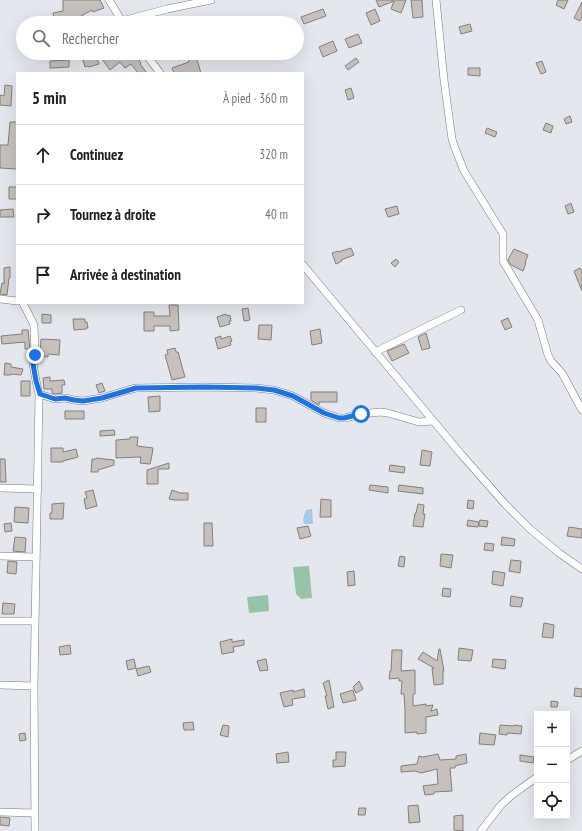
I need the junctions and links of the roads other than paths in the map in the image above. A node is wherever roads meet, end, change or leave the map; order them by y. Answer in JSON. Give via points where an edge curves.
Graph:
{"nodes":[{"id":1,"x":109,"y":0,"type":"edge"},
{"id":2,"x":211,"y":0,"type":"edge"},
{"id":3,"x":436,"y":0,"type":"edge"},
{"id":4,"x":118,"y":16,"type":"edge"},
{"id":5,"x":143,"y":16,"type":"edge"},
{"id":6,"x":150,"y":60,"type":"edge"},
{"id":7,"x":159,"y":72,"type":"edge"},
{"id":8,"x":304,"y":266,"type":"edge"},
{"id":9,"x":0,"y":300,"type":"edge"},
{"id":10,"x":16,"y":301,"type":"edge"},
{"id":11,"x":24,"y":304,"type":"edge"},
{"id":12,"x":461,"y":310,"type":"dead end"},
{"id":13,"x":375,"y":352,"type":"junction"},
{"id":14,"x":40,"y":394,"type":"junction"},
{"id":15,"x":582,"y":410,"type":"edge"},
{"id":16,"x":433,"y":421,"type":"junction"},
{"id":17,"x":0,"y":488,"type":"edge"},
{"id":18,"x":38,"y":489,"type":"junction"},
{"id":19,"x":0,"y":556,"type":"edge"},
{"id":20,"x":36,"y":557,"type":"junction"},
{"id":21,"x":582,"y":569,"type":"edge"},
{"id":22,"x":0,"y":621,"type":"edge"},
{"id":23,"x":35,"y":621,"type":"junction"},
{"id":24,"x":0,"y":685,"type":"edge"},
{"id":25,"x":34,"y":686,"type":"junction"},
{"id":26,"x":582,"y":751,"type":"edge"},
{"id":27,"x":570,"y":758,"type":"edge"},
{"id":28,"x":534,"y":779,"type":"edge"},
{"id":29,"x":0,"y":812,"type":"edge"},
{"id":30,"x":34,"y":813,"type":"junction"},
{"id":31,"x":35,"y":831,"type":"edge"},
{"id":32,"x":481,"y":831,"type":"edge"}],
"edges":[{"from":1,"to":4,"type":"street"},
{"from":2,"to":5,"type":"street"},
{"from":3,"to":15,"type":"street","via":[[444,80],[455,148],[464,171],[503,234],[503,261],[538,320],[548,356],[562,373]]},
{"from":6,"to":7,"type":"street"},
{"from":8,"to":13,"type":"street"},
{"from":9,"to":10,"type":"street"},
{"from":11,"to":14,"type":"street","via":[[34,325],[33,364]]},
{"from":12,"to":13,"type":"street"},
{"from":13,"to":16,"type":"street"},
{"from":14,"to":16,"type":"street","via":[[55,399],[83,401],[136,388],[256,388],[293,396],[339,418],[380,412],[419,422]]},
{"from":14,"to":18,"type":"street"},
{"from":16,"to":21,"type":"street","via":[[530,529]]},
{"from":17,"to":18,"type":"street"},
{"from":18,"to":20,"type":"street"},
{"from":19,"to":20,"type":"street"},
{"from":20,"to":23,"type":"street"},
{"from":22,"to":23,"type":"street"},
{"from":23,"to":25,"type":"street"},
{"from":24,"to":25,"type":"street"},
{"from":25,"to":30,"type":"street"},
{"from":26,"to":27,"type":"street"},
{"from":28,"to":32,"type":"street","via":[[501,805]]},
{"from":29,"to":30,"type":"street"},
{"from":30,"to":31,"type":"street"}]}
